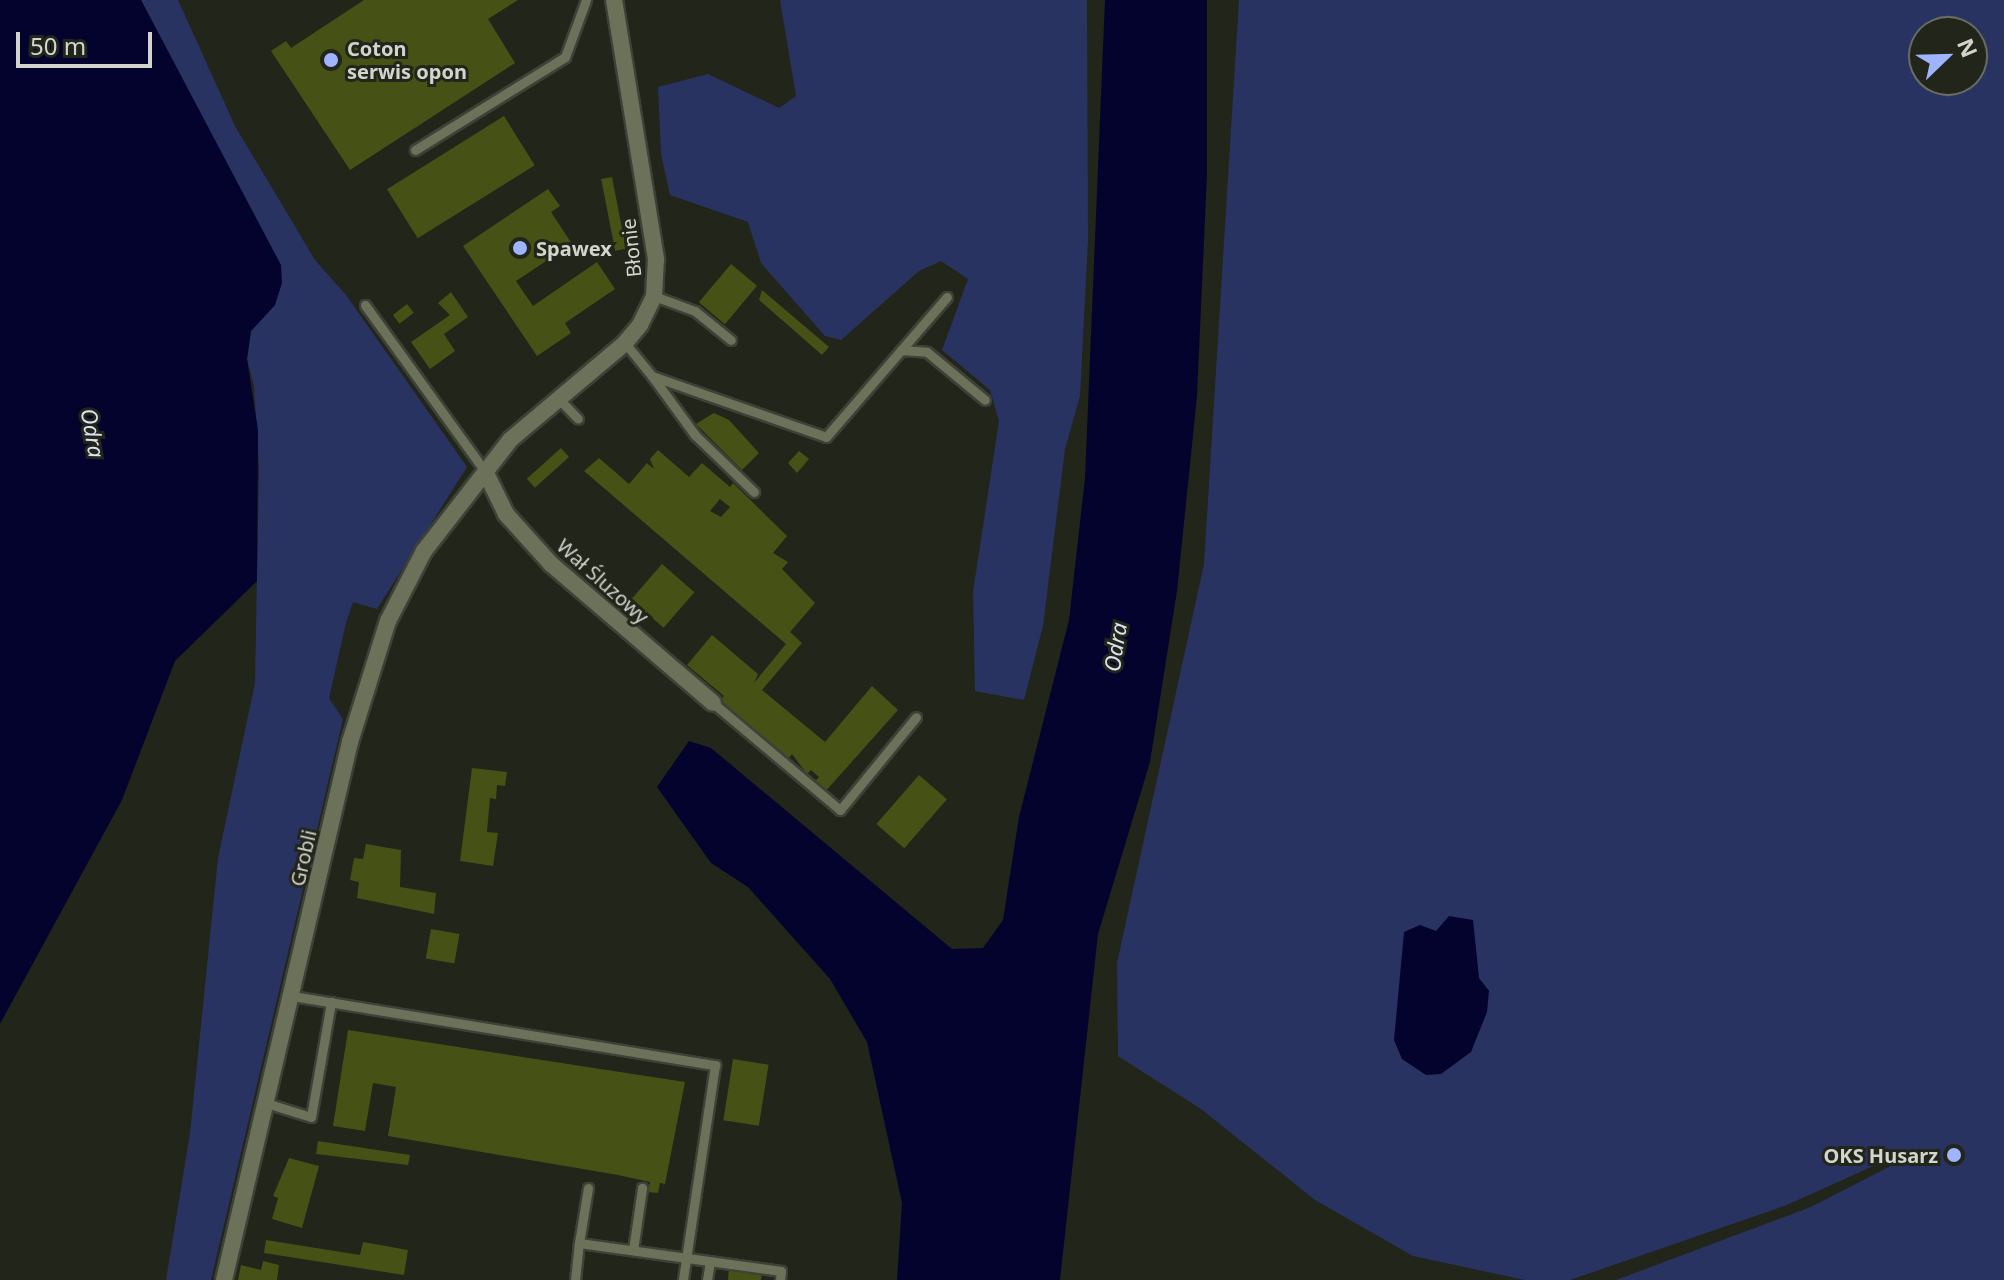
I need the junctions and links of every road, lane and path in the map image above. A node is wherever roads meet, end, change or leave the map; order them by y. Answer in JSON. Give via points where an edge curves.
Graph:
{"nodes":[{"id":1,"x":586,"y":0,"type":"edge"},
{"id":2,"x":614,"y":0,"type":"edge"},
{"id":3,"x":415,"y":150,"type":"dead end"},
{"id":4,"x":654,"y":296,"type":"junction"},
{"id":5,"x":947,"y":297,"type":"dead end"},
{"id":6,"x":365,"y":305,"type":"dead end"},
{"id":7,"x":731,"y":340,"type":"dead end"},
{"id":8,"x":625,"y":343,"type":"junction"},
{"id":9,"x":901,"y":350,"type":"junction"},
{"id":10,"x":652,"y":376,"type":"junction"},
{"id":11,"x":557,"y":397,"type":"junction"},
{"id":12,"x":985,"y":400,"type":"dead end"},
{"id":13,"x":578,"y":419,"type":"dead end"},
{"id":14,"x":486,"y":473,"type":"junction"},
{"id":15,"x":754,"y":492,"type":"dead end"},
{"id":16,"x":713,"y":703,"type":"joint"},
{"id":17,"x":916,"y":717,"type":"dead end"},
{"id":18,"x":292,"y":996,"type":"junction"},
{"id":19,"x":331,"y":1002,"type":"junction"},
{"id":20,"x":266,"y":1103,"type":"junction"},
{"id":21,"x":588,"y":1188,"type":"dead end"},
{"id":22,"x":642,"y":1188,"type":"dead end"},
{"id":23,"x":579,"y":1243,"type":"junction"},
{"id":24,"x":633,"y":1250,"type":"junction"},
{"id":25,"x":688,"y":1257,"type":"junction"},
{"id":26,"x":710,"y":1261,"type":"junction"},
{"id":27,"x":224,"y":1280,"type":"edge"},
{"id":28,"x":575,"y":1280,"type":"edge"},
{"id":29,"x":683,"y":1280,"type":"edge"},
{"id":30,"x":707,"y":1280,"type":"edge"},
{"id":31,"x":780,"y":1280,"type":"edge"}],
"edges":[{"from":1,"to":3,"type":"lane","via":[[565,57]]},
{"from":2,"to":4,"type":"street","name":"Błonie","via":[[656,259]]},
{"from":4,"to":7,"type":"lane","via":[[695,311]]},
{"from":4,"to":8,"type":"street","name":"Błonie"},
{"from":5,"to":9,"type":"lane"},
{"from":6,"to":14,"type":"lane"},
{"from":8,"to":10,"type":"lane"},
{"from":8,"to":11,"type":"street","name":"Błonie"},
{"from":9,"to":10,"type":"lane","via":[[826,437]]},
{"from":9,"to":12,"type":"lane","via":[[927,352]]},
{"from":10,"to":15,"type":"lane","via":[[695,435]]},
{"from":11,"to":13,"type":"lane"},
{"from":11,"to":14,"type":"street","name":"Błonie","via":[[510,440]]},
{"from":14,"to":16,"type":"street","name":"Wał Śluzowy","via":[[506,514],[551,564]]},
{"from":14,"to":18,"type":"street","name":"Grobli","via":[[424,551],[388,621],[350,742]]},
{"from":16,"to":17,"type":"lane","via":[[840,810]]},
{"from":18,"to":19,"type":"lane"},
{"from":18,"to":20,"type":"street","name":"Grobli"},
{"from":19,"to":20,"type":"lane","via":[[311,1117]]},
{"from":19,"to":25,"type":"lane","via":[[715,1065]]},
{"from":20,"to":27,"type":"street","name":"Grobli"},
{"from":21,"to":23,"type":"lane"},
{"from":22,"to":24,"type":"lane"},
{"from":23,"to":24,"type":"lane"},
{"from":23,"to":28,"type":"lane"},
{"from":24,"to":25,"type":"lane"},
{"from":25,"to":26,"type":"lane"},
{"from":25,"to":29,"type":"lane"},
{"from":26,"to":30,"type":"lane"},
{"from":26,"to":31,"type":"lane","via":[[781,1271]]}]}
